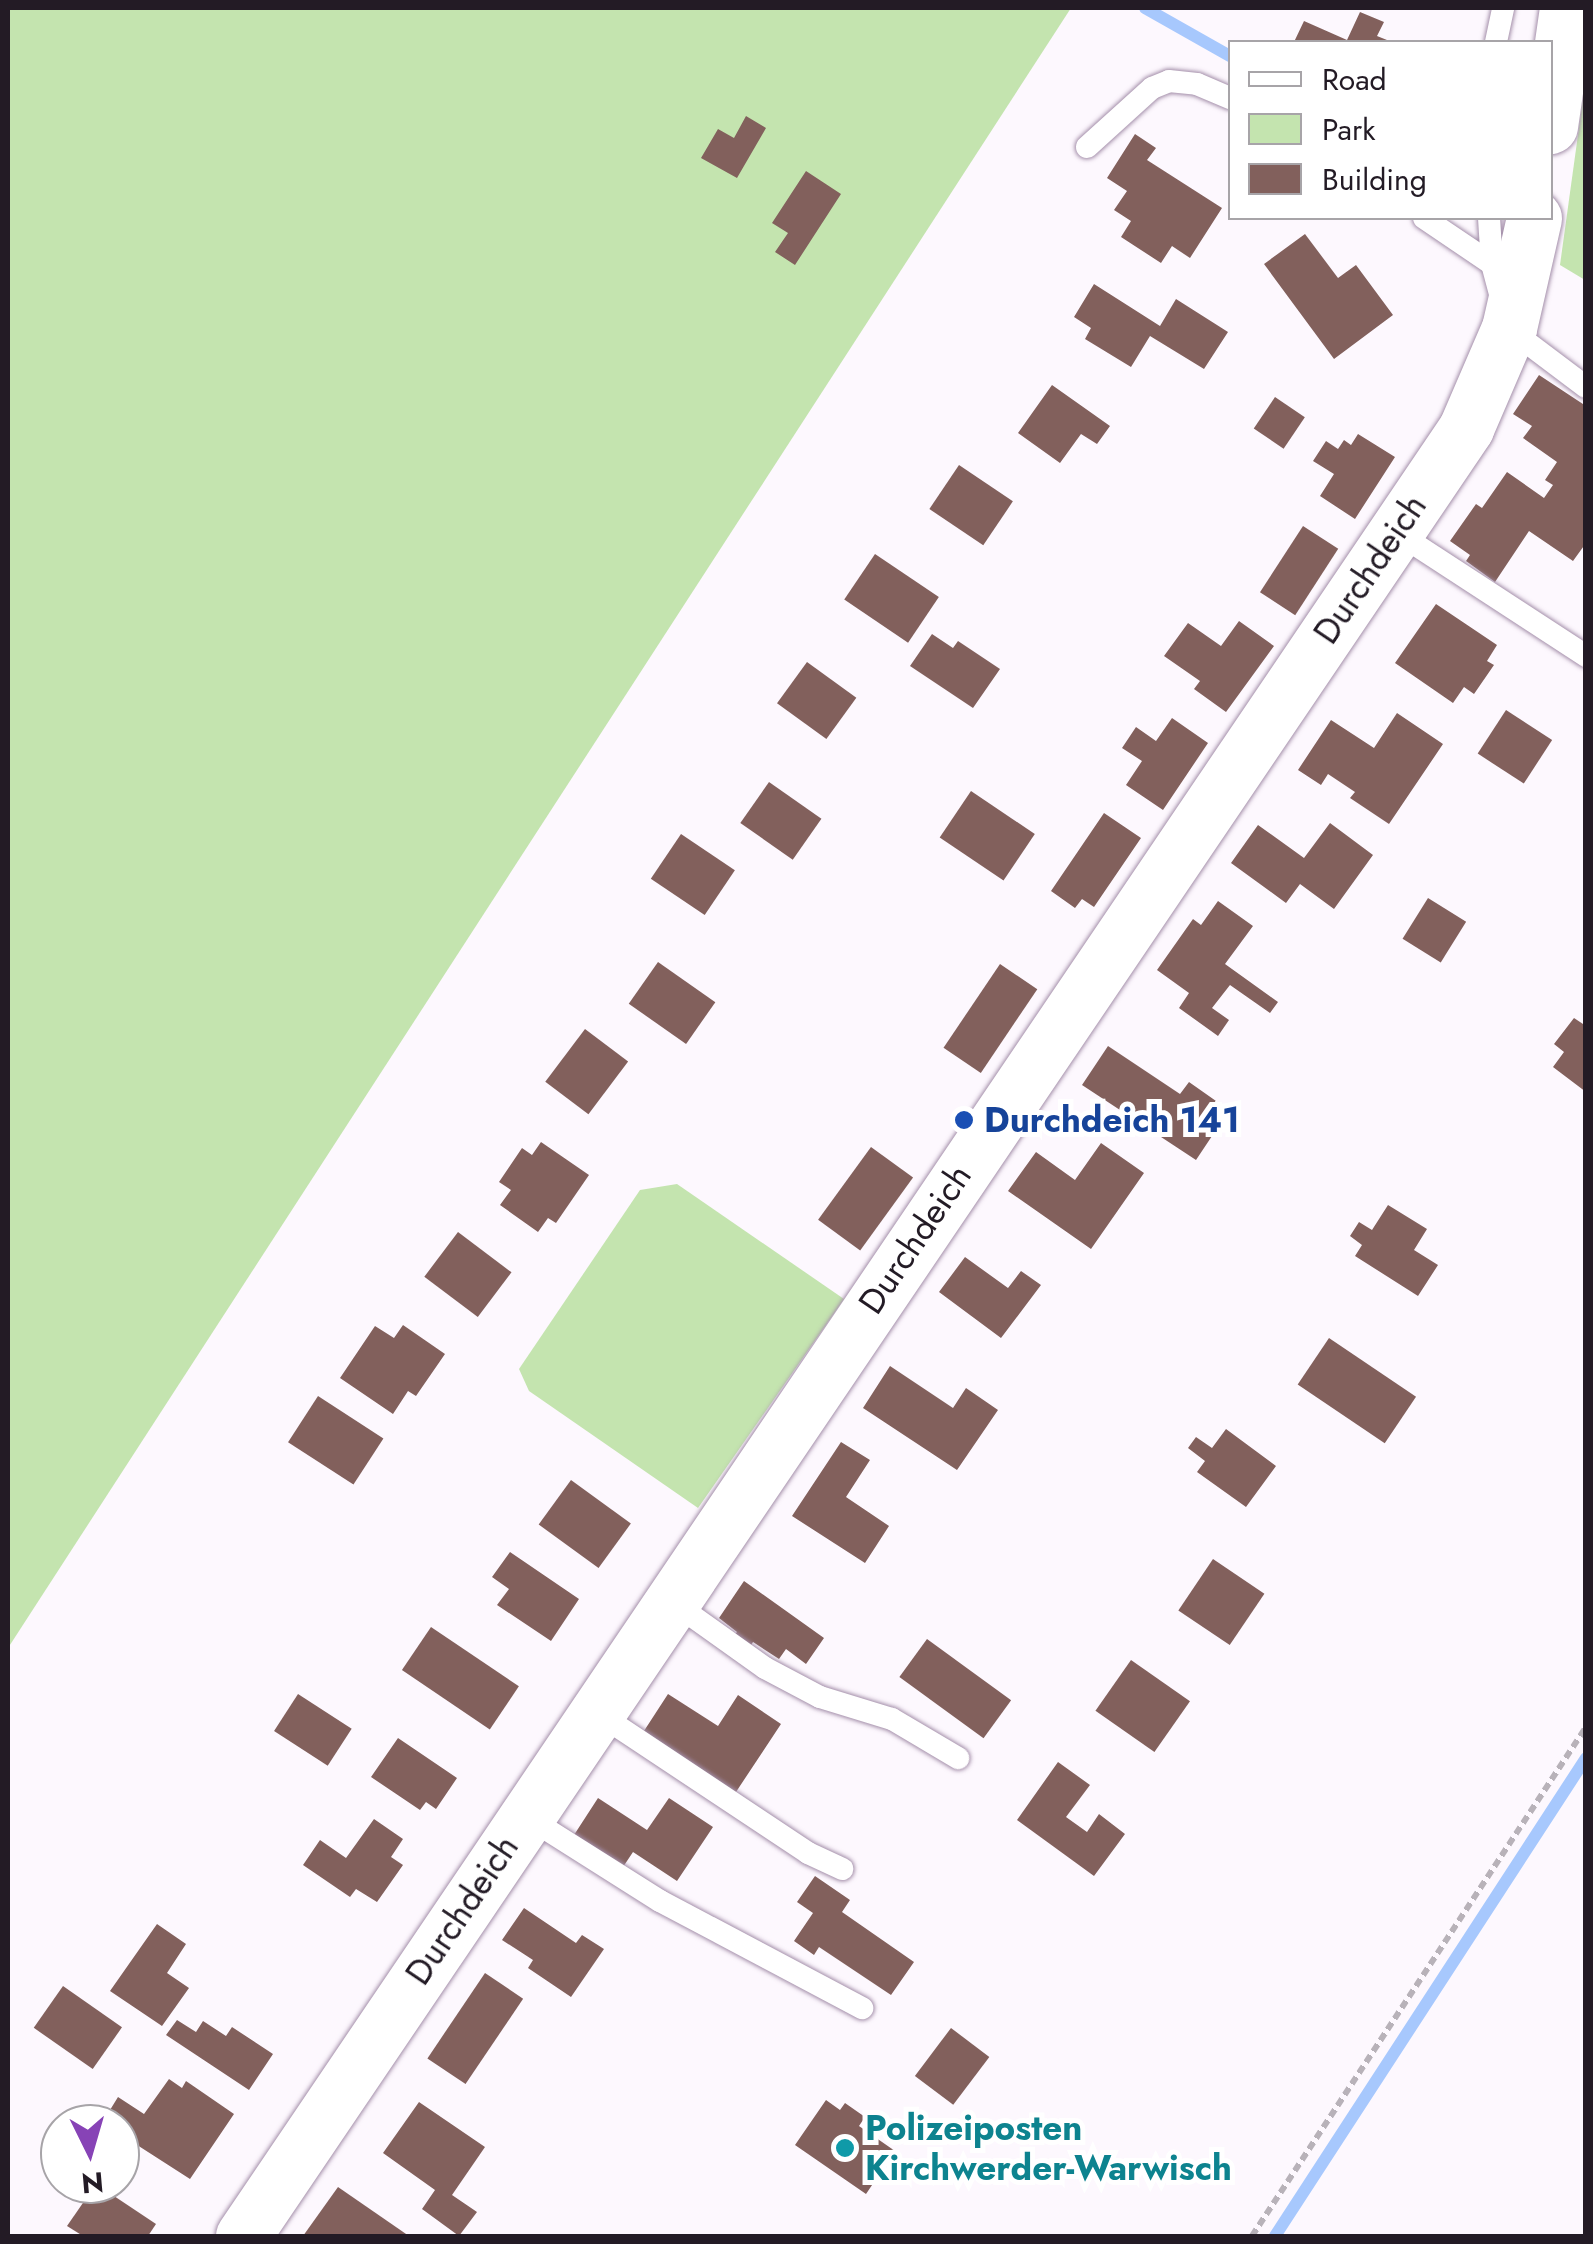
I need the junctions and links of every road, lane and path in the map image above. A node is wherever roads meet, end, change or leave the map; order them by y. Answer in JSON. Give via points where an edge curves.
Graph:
{"nodes":[{"id":1,"x":1503,"y":8,"type":"edge"},
{"id":2,"x":1567,"y":8,"type":"edge"},
{"id":3,"x":1496,"y":40,"type":"edge"},
{"id":4,"x":1228,"y":97,"type":"edge"},
{"id":5,"x":1553,"y":105,"type":"edge"},
{"id":6,"x":1088,"y":147,"type":"dead end"},
{"id":7,"x":1427,"y":220,"type":"edge"},
{"id":8,"x":1489,"y":220,"type":"edge"},
{"id":9,"x":1534,"y":220,"type":"edge"},
{"id":10,"x":1492,"y":264,"type":"junction"},
{"id":11,"x":1508,"y":328,"type":"junction"},
{"id":12,"x":1586,"y":387,"type":"edge"},
{"id":13,"x":1396,"y":532,"type":"junction"},
{"id":14,"x":1586,"y":656,"type":"edge"},
{"id":15,"x":671,"y":1600,"type":"junction"},
{"id":16,"x":596,"y":1712,"type":"junction"},
{"id":17,"x":1586,"y":1727,"type":"edge"},
{"id":18,"x":958,"y":1758,"type":"dead end"},
{"id":19,"x":526,"y":1816,"type":"junction"},
{"id":20,"x":842,"y":1869,"type":"dead end"},
{"id":21,"x":862,"y":2008,"type":"dead end"},
{"id":22,"x":243,"y":2236,"type":"edge"},
{"id":23,"x":1252,"y":2236,"type":"edge"}],
"edges":[{"from":1,"to":3,"type":"lane"},
{"from":2,"to":5,"type":"street"},
{"from":4,"to":6,"type":"lane","via":[[1169,81],[1152,88]]},
{"from":7,"to":10,"type":"lane"},
{"from":8,"to":10,"type":"lane"},
{"from":9,"to":11,"type":"street","name":"Durchdeich"},
{"from":10,"to":11,"type":"lane"},
{"from":11,"to":12,"type":"lane"},
{"from":11,"to":13,"type":"street","name":"Durchdeich","via":[[1466,428]]},
{"from":13,"to":14,"type":"lane"},
{"from":13,"to":15,"type":"street","name":"Durchdeich"},
{"from":15,"to":16,"type":"street","name":"Durchdeich"},
{"from":15,"to":18,"type":"lane","via":[[764,1668],[820,1697],[892,1718]]},
{"from":16,"to":19,"type":"street","name":"Durchdeich"},
{"from":16,"to":20,"type":"lane"},
{"from":17,"to":23,"type":"path"},
{"from":19,"to":21,"type":"lane","via":[[660,1901]]},
{"from":19,"to":22,"type":"street","name":"Durchdeich"}]}
